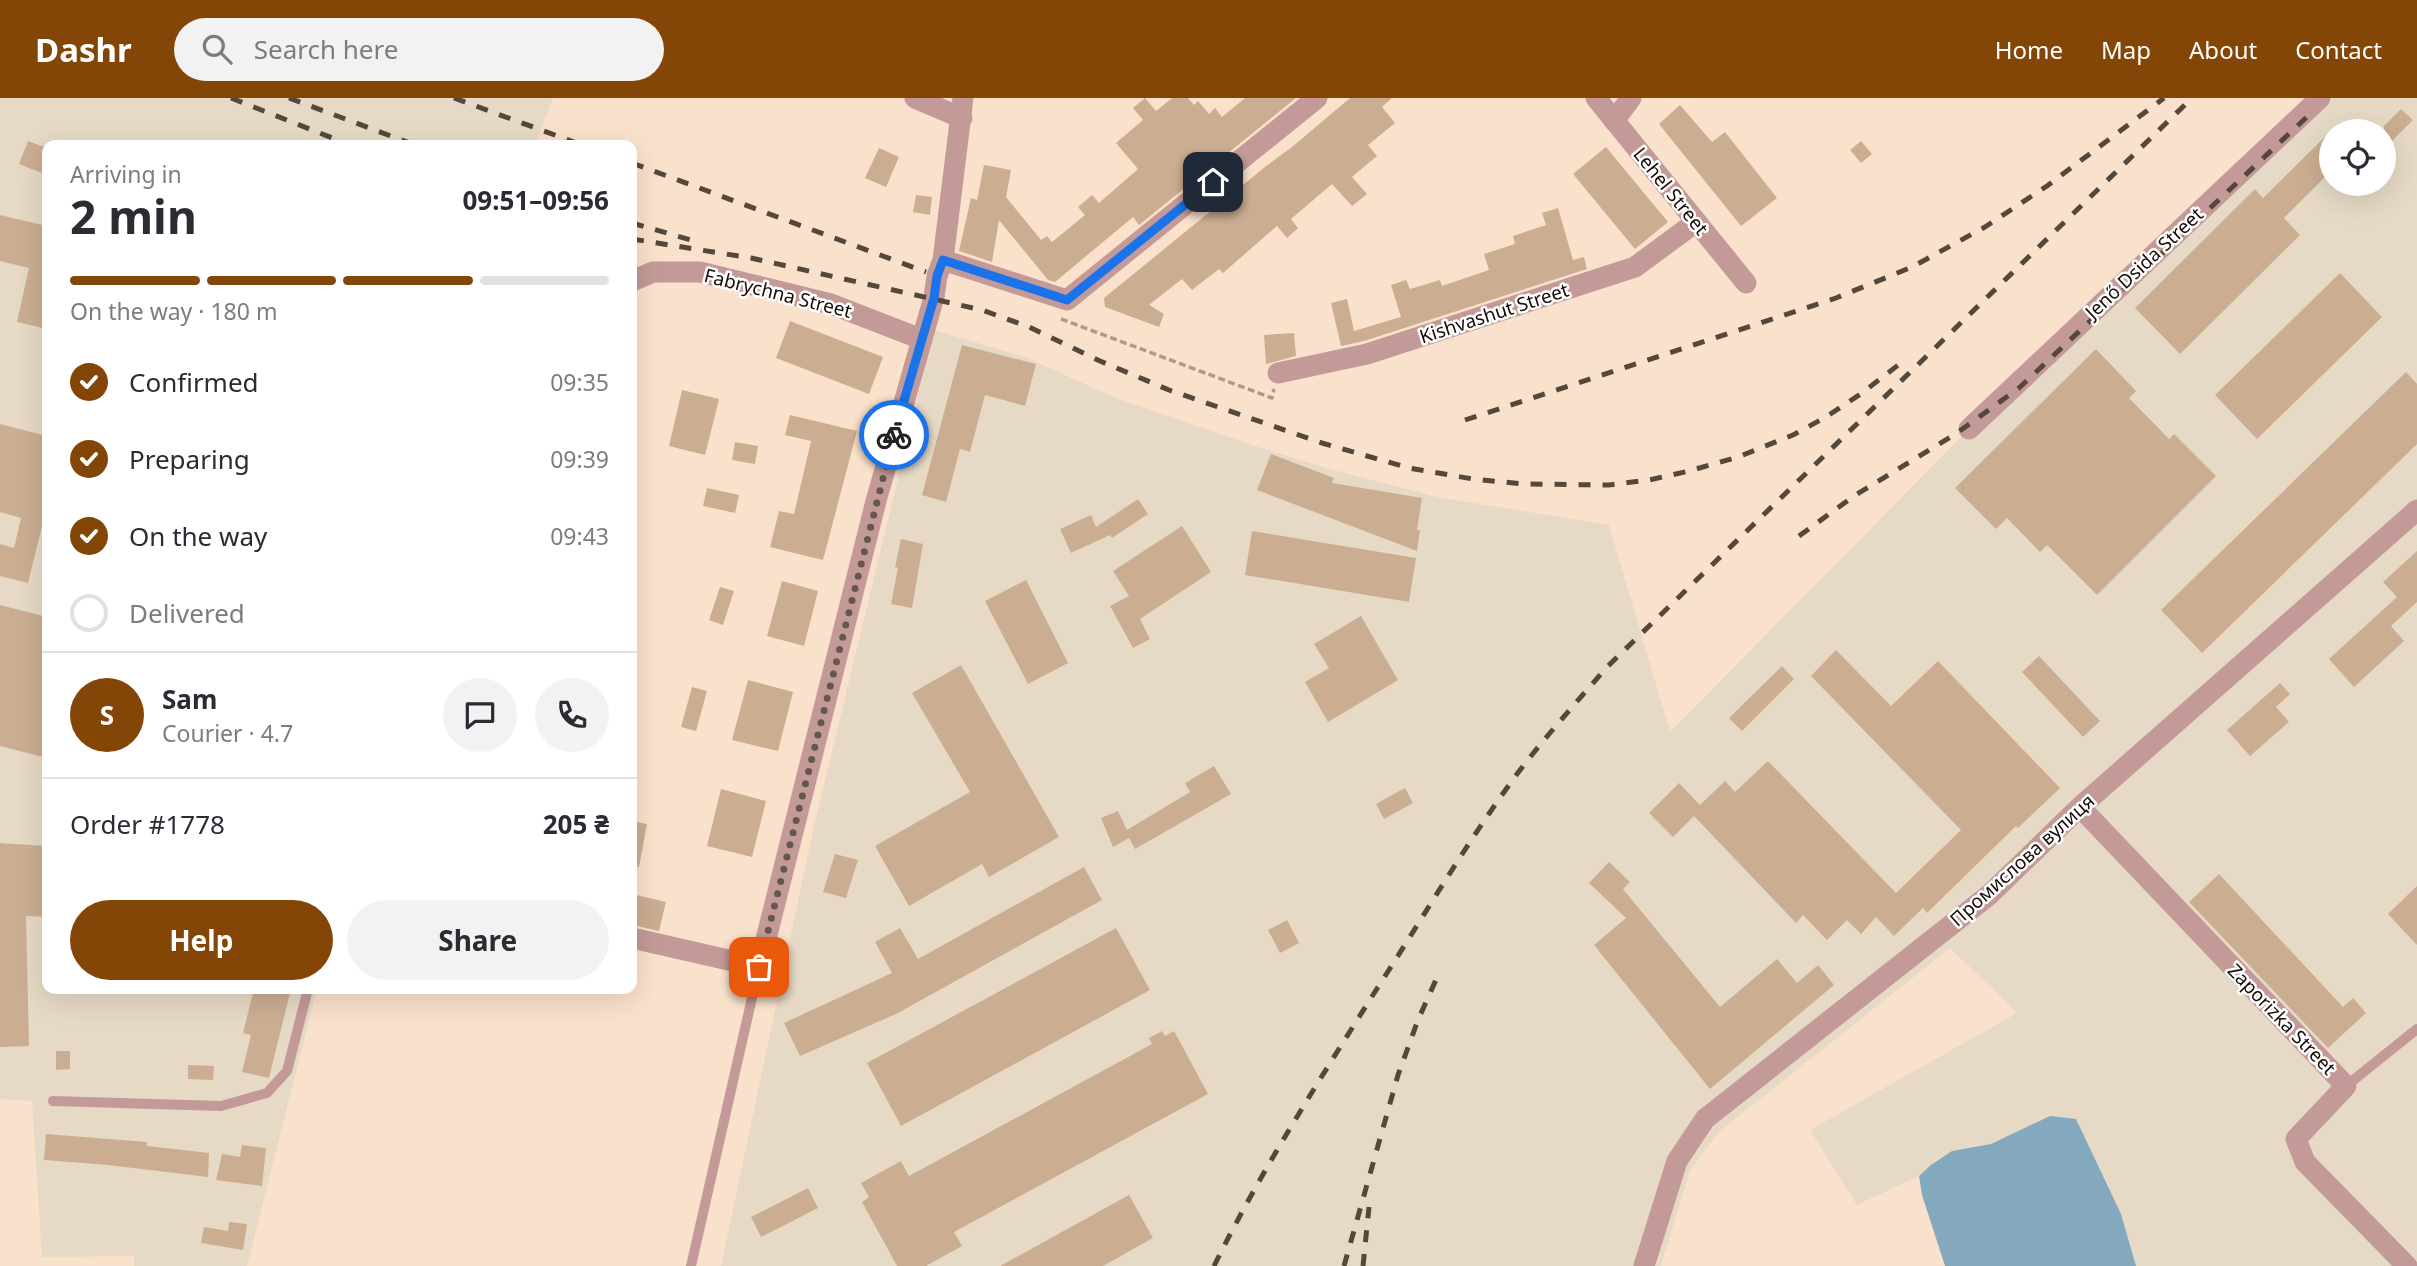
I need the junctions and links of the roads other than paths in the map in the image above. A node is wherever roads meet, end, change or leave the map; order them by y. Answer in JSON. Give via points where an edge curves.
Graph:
{"nodes":[{"id":1,"x":915,"y":98,"type":"edge"},
{"id":2,"x":1317,"y":98,"type":"edge"},
{"id":3,"x":1596,"y":98,"type":"edge"},
{"id":4,"x":1631,"y":98,"type":"edge"},
{"id":5,"x":2320,"y":98,"type":"edge"},
{"id":6,"x":963,"y":108,"type":"edge"},
{"id":7,"x":1615,"y":121,"type":"junction"},
{"id":8,"x":1696,"y":222,"type":"junction"},
{"id":9,"x":943,"y":260,"type":"junction"},
{"id":10,"x":637,"y":279,"type":"edge"},
{"id":11,"x":1746,"y":283,"type":"dead end"},
{"id":12,"x":921,"y":339,"type":"junction"},
{"id":13,"x":1278,"y":373,"type":"road end"},
{"id":14,"x":1969,"y":429,"type":"dead end"},
{"id":15,"x":2417,"y":510,"type":"edge"},
{"id":16,"x":2080,"y":807,"type":"junction"},
{"id":17,"x":637,"y":939,"type":"edge"},
{"id":18,"x":759,"y":967,"type":"junction"},
{"id":19,"x":306,"y":994,"type":"edge"},
{"id":20,"x":2417,"y":1029,"type":"edge"},
{"id":21,"x":2346,"y":1086,"type":"junction"},
{"id":22,"x":53,"y":1101,"type":"dead end"},
{"id":23,"x":691,"y":1266,"type":"edge"},
{"id":24,"x":1644,"y":1266,"type":"edge"},
{"id":25,"x":2407,"y":1266,"type":"edge"}],
"edges":[{"from":1,"to":6,"type":"street"},
{"from":2,"to":9,"type":"street","via":[[1067,300]]},
{"from":3,"to":7,"type":"street","name":"Lehel Street"},
{"from":4,"to":7,"type":"street"},
{"from":5,"to":14,"type":"street","name":"Jenő Dsida Street"},
{"from":6,"to":9,"type":"street"},
{"from":7,"to":8,"type":"street","name":"Lehel Street"},
{"from":8,"to":11,"type":"street","name":"Lehel Street"},
{"from":8,"to":13,"type":"street","name":"Kishvashut Street","via":[[1635,267],[1367,354]]},
{"from":9,"to":12,"type":"street"},
{"from":10,"to":12,"type":"street","name":"Fabrychna Street","via":[[653,272],[700,272],[831,304]]},
{"from":12,"to":18,"type":"street"},
{"from":15,"to":16,"type":"street","name":"Промислова вулиця"},
{"from":16,"to":21,"type":"street","name":"Zaporizka Street"},
{"from":16,"to":24,"type":"street","name":"Промислова вулиця","via":[[1989,895],[1705,1119],[1677,1161]]},
{"from":17,"to":18,"type":"street"},
{"from":18,"to":23,"type":"lane"},
{"from":19,"to":22,"type":"lane","via":[[287,1071],[267,1093],[221,1106]]},
{"from":20,"to":21,"type":"lane"},
{"from":21,"to":25,"type":"street","name":"Zaporizka Street","via":[[2296,1139],[2305,1162]]}]}
